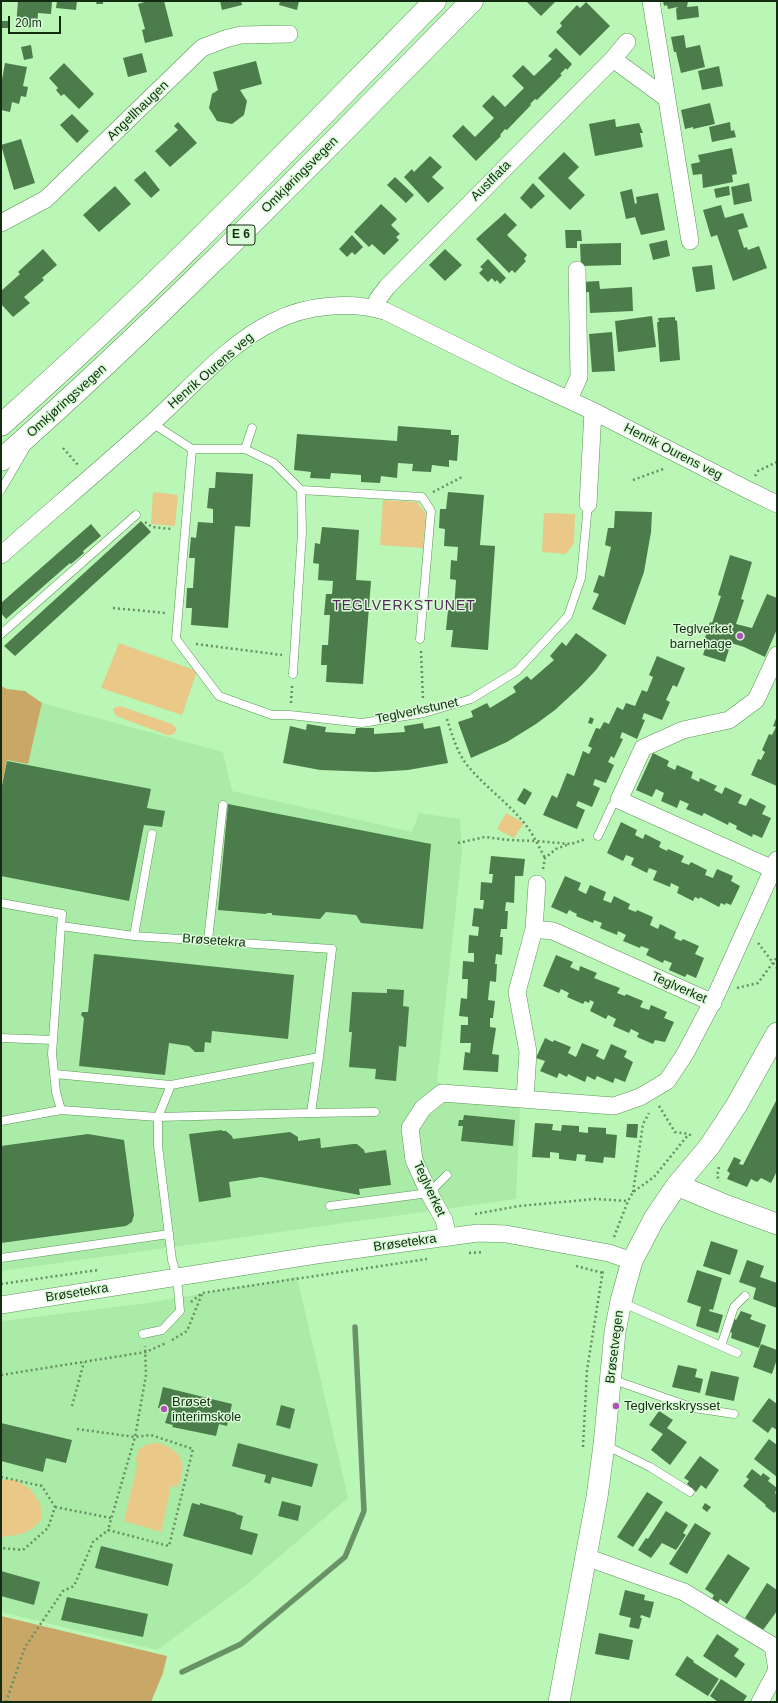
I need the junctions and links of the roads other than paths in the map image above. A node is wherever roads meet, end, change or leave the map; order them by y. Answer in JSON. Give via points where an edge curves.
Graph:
{"nodes":[{"id":1,"x":435,"y":1,"type":"edge"},
{"id":2,"x":472,"y":1,"type":"edge"},
{"id":3,"x":651,"y":1,"type":"edge"},
{"id":4,"x":289,"y":34,"type":"dead end"},
{"id":5,"x":627,"y":42,"type":"dead end"},
{"id":6,"x":612,"y":58,"type":"junction"},
{"id":7,"x":666,"y":98,"type":"junction"},
{"id":8,"x":1,"y":223,"type":"edge"},
{"id":9,"x":690,"y":241,"type":"dead end"},
{"id":10,"x":577,"y":270,"type":"dead end"},
{"id":11,"x":374,"y":308,"type":"junction"},
{"id":12,"x":568,"y":400,"type":"junction"},
{"id":13,"x":593,"y":411,"type":"junction"},
{"id":14,"x":152,"y":423,"type":"junction"},
{"id":15,"x":1,"y":425,"type":"edge"},
{"id":16,"x":37,"y":428,"type":"junction"},
{"id":17,"x":252,"y":428,"type":"dead end"},
{"id":18,"x":192,"y":449,"type":"junction"},
{"id":19,"x":245,"y":449,"type":"junction"},
{"id":20,"x":1,"y":460,"type":"edge"},
{"id":21,"x":1,"y":490,"type":"edge"},
{"id":22,"x":301,"y":490,"type":"junction"},
{"id":23,"x":588,"y":504,"type":"joint"},
{"id":24,"x":777,"y":504,"type":"edge"},
{"id":25,"x":136,"y":515,"type":"road end"},
{"id":26,"x":1,"y":554,"type":"edge"},
{"id":27,"x":1,"y":634,"type":"edge"},
{"id":28,"x":420,"y":639,"type":"road end"},
{"id":29,"x":777,"y":655,"type":"edge"},
{"id":30,"x":293,"y":674,"type":"road end"},
{"id":31,"x":619,"y":800,"type":"junction"},
{"id":32,"x":223,"y":805,"type":"dead end"},
{"id":33,"x":152,"y":834,"type":"dead end"},
{"id":34,"x":598,"y":836,"type":"road end"},
{"id":35,"x":775,"y":864,"type":"edge"},
{"id":36,"x":537,"y":884,"type":"road end"},
{"id":37,"x":1,"y":903,"type":"edge"},
{"id":38,"x":61,"y":926,"type":"junction"},
{"id":39,"x":534,"y":929,"type":"junction"},
{"id":40,"x":134,"y":936,"type":"junction"},
{"id":41,"x":208,"y":940,"type":"junction"},
{"id":42,"x":715,"y":998,"type":"junction"},
{"id":43,"x":777,"y":1033,"type":"edge"},
{"id":44,"x":1,"y":1038,"type":"edge"},
{"id":45,"x":53,"y":1040,"type":"junction"},
{"id":46,"x":319,"y":1057,"type":"junction"},
{"id":47,"x":54,"y":1074,"type":"junction"},
{"id":48,"x":171,"y":1085,"type":"junction"},
{"id":49,"x":525,"y":1099,"type":"junction"},
{"id":50,"x":61,"y":1110,"type":"junction"},
{"id":51,"x":375,"y":1112,"type":"dead end"},
{"id":52,"x":310,"y":1113,"type":"junction"},
{"id":53,"x":158,"y":1117,"type":"junction"},
{"id":54,"x":1,"y":1121,"type":"edge"},
{"id":55,"x":447,"y":1175,"type":"dead end"},
{"id":56,"x":677,"y":1185,"type":"junction"},
{"id":57,"x":429,"y":1193,"type":"junction"},
{"id":58,"x":330,"y":1206,"type":"dead end"},
{"id":59,"x":777,"y":1224,"type":"edge"},
{"id":60,"x":169,"y":1234,"type":"junction"},
{"id":61,"x":448,"y":1237,"type":"junction"},
{"id":62,"x":1,"y":1258,"type":"edge"},
{"id":63,"x":632,"y":1261,"type":"junction"},
{"id":64,"x":177,"y":1277,"type":"junction"},
{"id":65,"x":745,"y":1296,"type":"dead end"},
{"id":66,"x":621,"y":1301,"type":"junction"},
{"id":67,"x":1,"y":1305,"type":"edge"},
{"id":68,"x":143,"y":1334,"type":"road end"},
{"id":69,"x":721,"y":1346,"type":"junction"},
{"id":70,"x":737,"y":1353,"type":"dead end"},
{"id":71,"x":610,"y":1379,"type":"junction"},
{"id":72,"x":734,"y":1414,"type":"dead end"},
{"id":73,"x":604,"y":1445,"type":"junction"},
{"id":74,"x":690,"y":1492,"type":"dead end"},
{"id":75,"x":586,"y":1557,"type":"junction"},
{"id":76,"x":559,"y":1702,"type":"edge"},
{"id":77,"x":760,"y":1702,"type":"edge"}],
"edges":[{"from":1,"to":15,"type":"highway","name":"Omkjøringsvegen","number":"E 6","via":[[210,229],[115,321]]},
{"from":2,"to":16,"type":"highway","name":"Omkjøringsvegen","number":"E 6","via":[[239,237],[132,341]]},
{"from":3,"to":7,"type":"street"},
{"from":4,"to":8,"type":"street","name":"Angellhaugen","via":[[241,35],[202,48],[46,199]]},
{"from":5,"to":6,"type":"street","name":"Austflata"},
{"from":6,"to":7,"type":"street"},
{"from":6,"to":11,"type":"street","name":"Austflata","via":[[397,276],[382,293]]},
{"from":7,"to":9,"type":"street"},
{"from":10,"to":12,"type":"street","via":[[579,377]]},
{"from":11,"to":12,"type":"street","name":"Henrik Ourens veg","via":[[402,318]]},
{"from":11,"to":14,"type":"street","name":"Henrik Ourens veg","via":[[313,308],[275,320],[234,347]]},
{"from":12,"to":13,"type":"street","name":"Henrik Ourens veg"},
{"from":13,"to":23,"type":"street","name":"Teglverkstunet"},
{"from":13,"to":24,"type":"street","name":"Henrik Ourens veg"},
{"from":14,"to":18,"type":"lane"},
{"from":14,"to":26,"type":"street","name":"Henrik Ourens veg"},
{"from":16,"to":20,"type":"highway","name":"Omkjøringsvegen","number":"E 6"},
{"from":16,"to":21,"type":"lane"},
{"from":17,"to":19,"type":"lane"},
{"from":18,"to":19,"type":"lane"},
{"from":18,"to":23,"type":"lane","name":"Teglverkstunet","via":[[176,638],[219,696],[272,715],[362,722],[424,712],[470,699],[517,671],[568,616],[581,578]]},
{"from":19,"to":22,"type":"lane","via":[[274,463]]},
{"from":22,"to":28,"type":"lane","via":[[422,497],[431,511]]},
{"from":22,"to":30,"type":"lane","via":[[302,532]]},
{"from":25,"to":27,"type":"lane"},
{"from":29,"to":31,"type":"street","via":[[756,700],[729,720],[683,730],[643,748]]},
{"from":31,"to":34,"type":"lane","via":[[612,806]]},
{"from":31,"to":35,"type":"street","name":"Teglverket"},
{"from":32,"to":41,"type":"lane"},
{"from":33,"to":40,"type":"lane"},
{"from":35,"to":42,"type":"street","name":"Teglverket"},
{"from":36,"to":39,"type":"street"},
{"from":37,"to":38,"type":"lane","via":[[62,914]]},
{"from":38,"to":40,"type":"lane","name":"Brøsetekra"},
{"from":38,"to":45,"type":"lane"},
{"from":39,"to":42,"type":"street","name":"Teglverket","via":[[553,931]]},
{"from":39,"to":49,"type":"street","via":[[517,992],[528,1052]]},
{"from":40,"to":41,"type":"lane","name":"Brøsetekra"},
{"from":41,"to":46,"type":"lane","name":"Brøsetekra","via":[[332,949]]},
{"from":42,"to":49,"type":"street","name":"Teglverket","via":[[685,1054],[655,1094],[614,1106]]},
{"from":43,"to":56,"type":"street","name":"Brøsetvegen","via":[[709,1147]]},
{"from":44,"to":45,"type":"lane"},
{"from":45,"to":47,"type":"lane"},
{"from":46,"to":48,"type":"lane"},
{"from":46,"to":52,"type":"lane","name":"Brøsetekra"},
{"from":47,"to":48,"type":"lane"},
{"from":47,"to":50,"type":"lane"},
{"from":48,"to":53,"type":"lane"},
{"from":49,"to":57,"type":"street","name":"Teglverket","via":[[442,1093],[423,1108],[410,1128],[414,1160]]},
{"from":50,"to":53,"type":"lane"},
{"from":50,"to":54,"type":"lane"},
{"from":51,"to":52,"type":"lane"},
{"from":52,"to":53,"type":"lane"},
{"from":53,"to":60,"type":"lane","via":[[158,1146]]},
{"from":55,"to":57,"type":"lane"},
{"from":56,"to":59,"type":"street"},
{"from":56,"to":63,"type":"street","name":"Brøsetvegen","via":[[654,1219]]},
{"from":57,"to":58,"type":"lane"},
{"from":57,"to":61,"type":"street","name":"Teglverket","via":[[444,1220]]},
{"from":60,"to":62,"type":"lane"},
{"from":60,"to":64,"type":"lane"},
{"from":61,"to":63,"type":"street","name":"Brøsetekra","via":[[478,1233],[506,1234],[609,1253]]},
{"from":61,"to":64,"type":"street","name":"Brøsetekra"},
{"from":63,"to":66,"type":"street","name":"Brøsetvegen"},
{"from":64,"to":67,"type":"street","name":"Brøsetekra"},
{"from":64,"to":68,"type":"lane","via":[[180,1311],[162,1330]]},
{"from":65,"to":69,"type":"lane","via":[[734,1307]]},
{"from":66,"to":69,"type":"lane"},
{"from":66,"to":71,"type":"street","name":"Brøsetvegen"},
{"from":69,"to":70,"type":"lane"},
{"from":71,"to":72,"type":"lane","via":[[694,1408]]},
{"from":71,"to":73,"type":"street","name":"Brøsetvegen"},
{"from":73,"to":74,"type":"lane","via":[[650,1466]]},
{"from":73,"to":75,"type":"street","name":"Brøsetvegen"},
{"from":75,"to":76,"type":"street","name":"Brøsetvegen"},
{"from":75,"to":77,"type":"street","via":[[684,1592],[773,1646],[776,1670]]}]}
